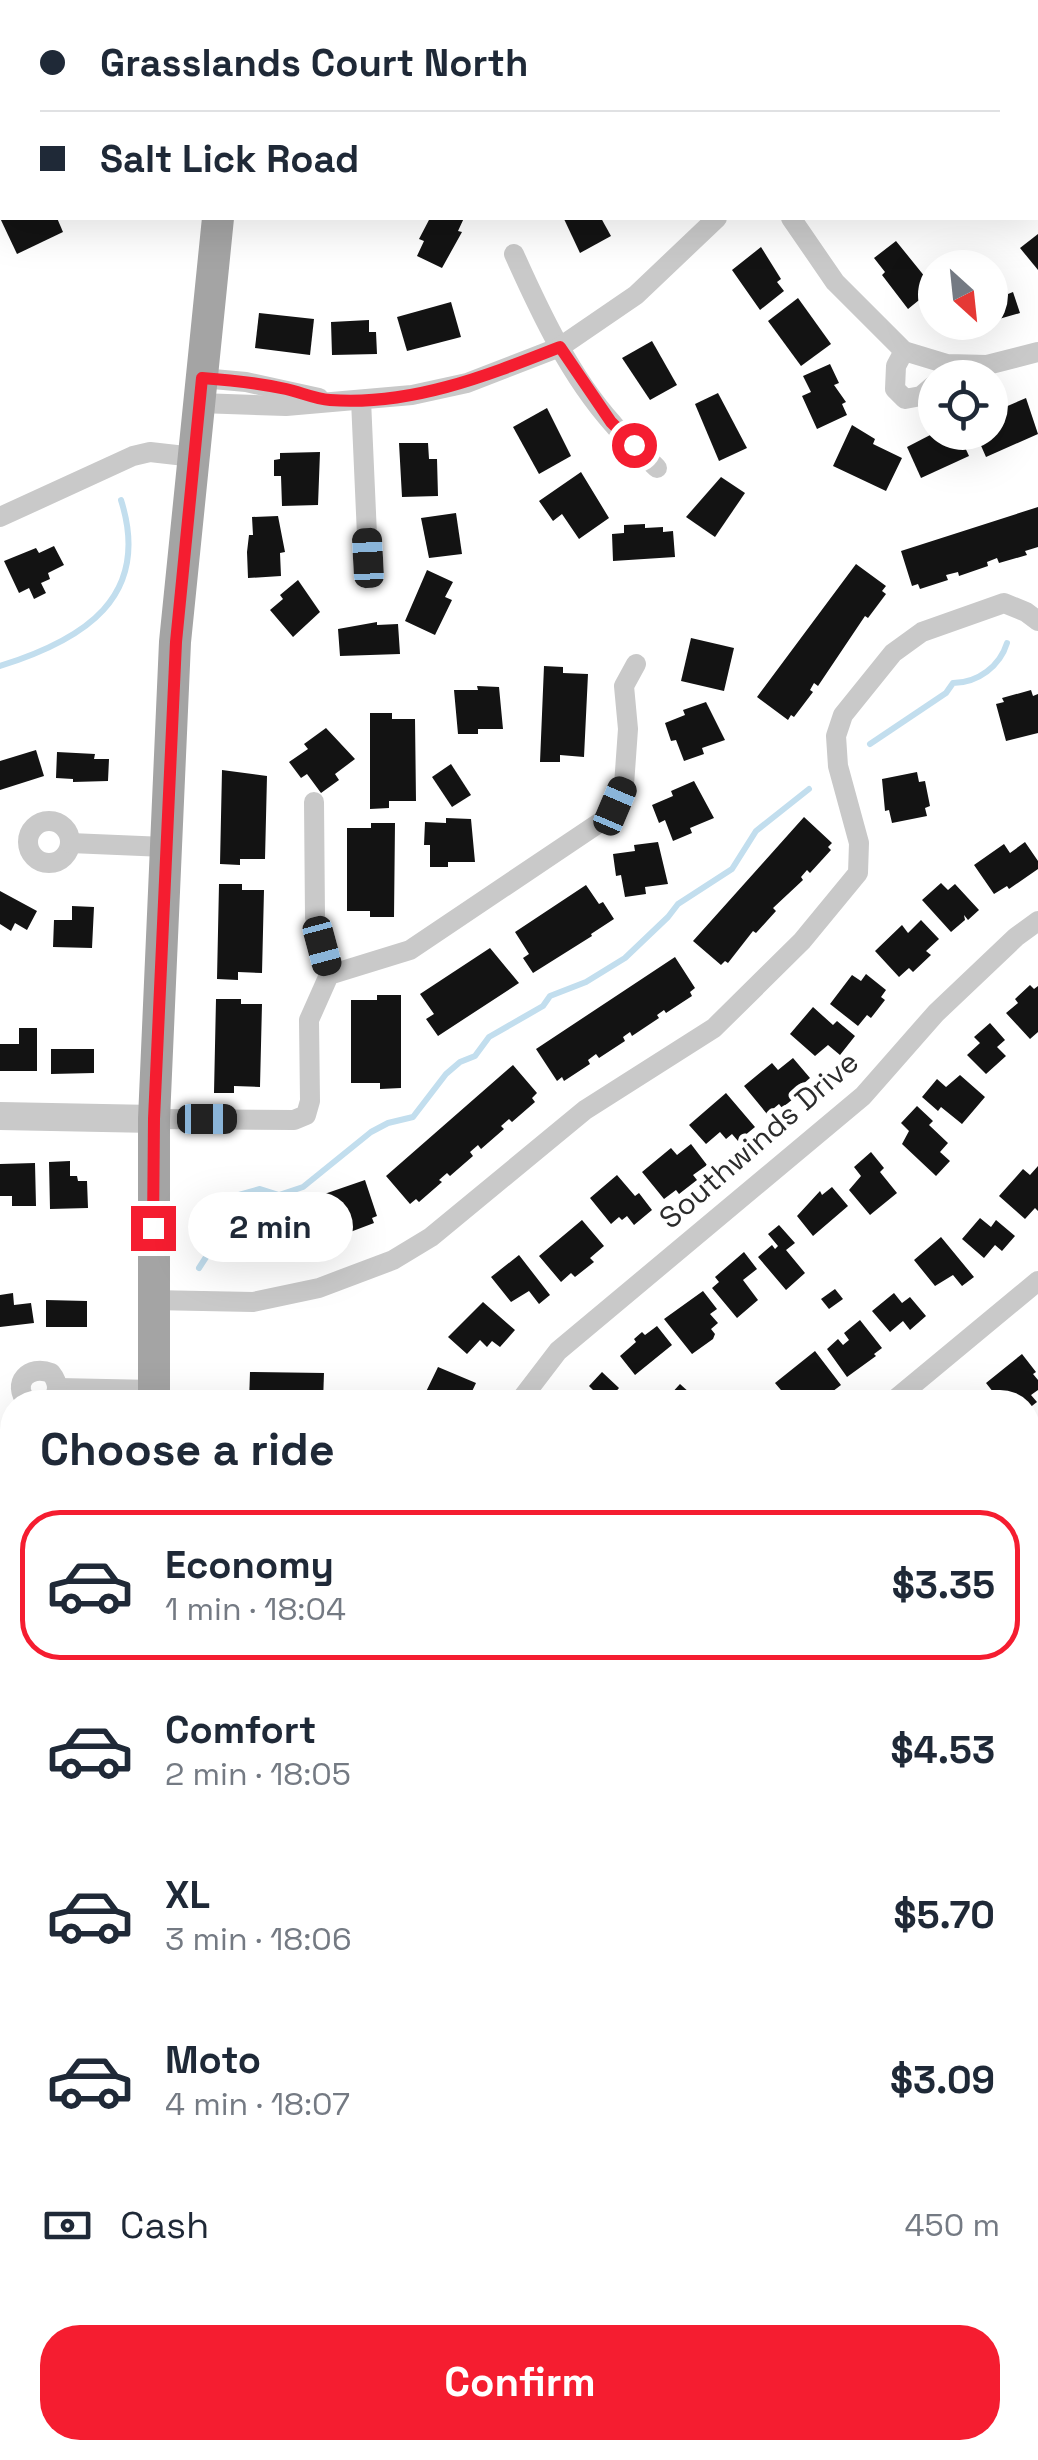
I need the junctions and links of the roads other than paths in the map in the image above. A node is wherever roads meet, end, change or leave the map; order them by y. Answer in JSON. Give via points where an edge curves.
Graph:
{"nodes":[{"id":1,"x":218,"y":220,"type":"edge"},
{"id":2,"x":715,"y":220,"type":"edge"},
{"id":3,"x":792,"y":220,"type":"edge"},
{"id":4,"x":514,"y":254,"type":"dead end"},
{"id":5,"x":560,"y":347,"type":"junction"},
{"id":6,"x":904,"y":350,"type":"junction"},
{"id":7,"x":1038,"y":352,"type":"edge"},
{"id":8,"x":918,"y":360,"type":"edge"},
{"id":9,"x":1007,"y":360,"type":"edge"},
{"id":10,"x":200,"y":391,"type":"junction"},
{"id":11,"x":918,"y":396,"type":"edge"},
{"id":12,"x":361,"y":400,"type":"junction"},
{"id":13,"x":194,"y":457,"type":"junction"},
{"id":14,"x":658,"y":468,"type":"dead end"},
{"id":15,"x":0,"y":517,"type":"edge"},
{"id":16,"x":368,"y":558,"type":"dead end"},
{"id":17,"x":1038,"y":621,"type":"edge"},
{"id":18,"x":636,"y":664,"type":"dead end"},
{"id":19,"x":314,"y":802,"type":"dead end"},
{"id":20,"x":70,"y":842,"type":"dead end"},
{"id":21,"x":166,"y":846,"type":"junction"},
{"id":22,"x":1038,"y":921,"type":"edge"},
{"id":23,"x":330,"y":975,"type":"junction"},
{"id":24,"x":0,"y":1116,"type":"edge"},
{"id":25,"x":154,"y":1119,"type":"junction"},
{"id":26,"x":1038,"y":1282,"type":"edge"},
{"id":27,"x":152,"y":1300,"type":"junction"},
{"id":28,"x":21,"y":1390,"type":"edge"},
{"id":29,"x":53,"y":1390,"type":"edge"},
{"id":30,"x":154,"y":1390,"type":"edge"},
{"id":31,"x":527,"y":1390,"type":"edge"},
{"id":32,"x":907,"y":1390,"type":"edge"}],
"edges":[{"from":1,"to":10,"type":"main road"},
{"from":2,"to":5,"type":"street","via":[[636,295]]},
{"from":3,"to":6,"type":"street","via":[[836,282]]},
{"from":4,"to":5,"type":"street"},
{"from":5,"to":12,"type":"street","via":[[467,383]]},
{"from":5,"to":14,"type":"street","via":[[611,422]]},
{"from":6,"to":8,"type":"street"},
{"from":6,"to":11,"type":"street","via":[[894,389],[905,398]]},
{"from":7,"to":9,"type":"street"},
{"from":10,"to":12,"type":"street","via":[[286,406]]},
{"from":10,"to":13,"type":"main road"},
{"from":12,"to":16,"type":"street"},
{"from":13,"to":15,"type":"street","via":[[134,456]]},
{"from":13,"to":21,"type":"main road"},
{"from":17,"to":27,"type":"street","via":[[1004,604],[922,632],[893,653],[843,715],[838,766],[859,843],[858,874],[714,1028],[585,1110],[431,1237],[393,1260],[319,1288],[254,1302]]},
{"from":18,"to":23,"type":"street","via":[[624,686],[624,785],[602,821],[410,950]]},
{"from":19,"to":23,"type":"street","via":[[314,917]]},
{"from":20,"to":21,"type":"street"},
{"from":21,"to":25,"type":"main road"},
{"from":22,"to":31,"type":"street","name":"Southwinds Drive","via":[[936,1014],[863,1096],[558,1351]]},
{"from":23,"to":25,"type":"street","via":[[309,1020],[306,1115]]},
{"from":24,"to":25,"type":"street"},
{"from":25,"to":27,"type":"main road"},
{"from":26,"to":32,"type":"street"},
{"from":27,"to":30,"type":"main road"},
{"from":28,"to":29,"type":"street","via":[[32,1370],[51,1374]]}]}
